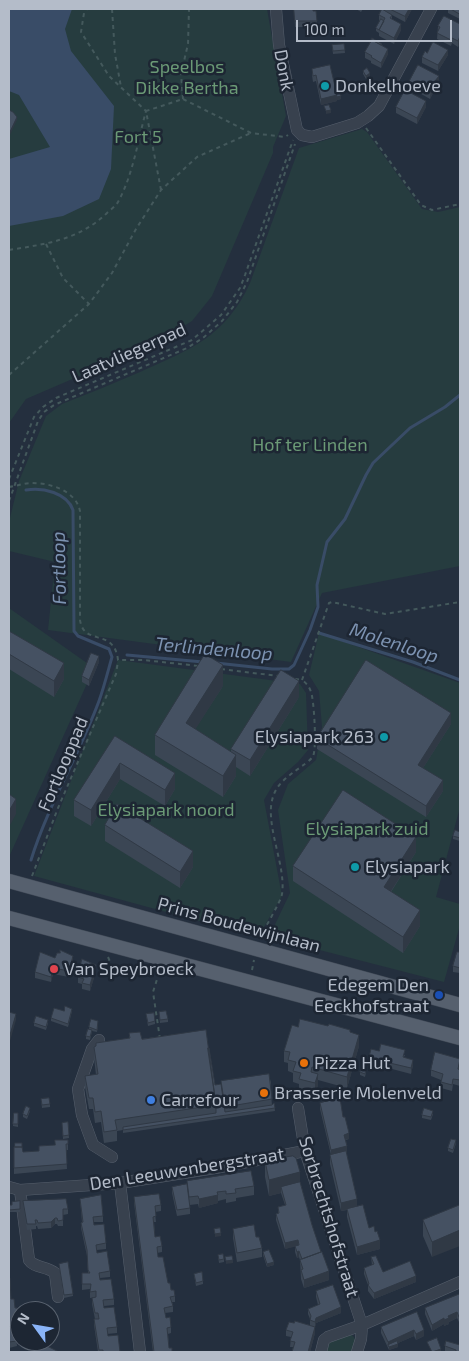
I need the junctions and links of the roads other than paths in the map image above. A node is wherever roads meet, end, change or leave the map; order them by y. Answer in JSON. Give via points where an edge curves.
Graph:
{"nodes":[{"id":1,"x":276,"y":9,"type":"edge"},
{"id":2,"x":431,"y":9,"type":"edge"},
{"id":3,"x":9,"y":881,"type":"edge"},
{"id":4,"x":9,"y":918,"type":"edge"},
{"id":5,"x":460,"y":1005,"type":"edge"},
{"id":6,"x":460,"y":1038,"type":"edge"},
{"id":7,"x":99,"y":1040,"type":"dead end"},
{"id":8,"x":298,"y":1108,"type":"dead end"},
{"id":9,"x":306,"y":1151,"type":"junction"},
{"id":10,"x":112,"y":1157,"type":"dead end"},
{"id":11,"x":120,"y":1183,"type":"junction"},
{"id":12,"x":14,"y":1189,"type":"edge"},
{"id":13,"x":460,"y":1282,"type":"edge"},
{"id":14,"x":58,"y":1298,"type":"dead end"},
{"id":15,"x":362,"y":1325,"type":"junction"},
{"id":16,"x":140,"y":1352,"type":"edge"},
{"id":17,"x":321,"y":1352,"type":"edge"},
{"id":18,"x":357,"y":1352,"type":"edge"}],
"edges":[{"from":1,"to":2,"type":"street","name":"Donk","via":[[279,45],[298,131],[312,137],[361,121],[374,110],[384,99]]},
{"from":3,"to":5,"type":"main road","name":"Prins Boudewijnlaan","via":[[258,944]]},
{"from":4,"to":6,"type":"main road"},
{"from":7,"to":10,"type":"street","via":[[92,1049],[78,1089],[82,1116],[93,1145]]},
{"from":8,"to":9,"type":"street","name":"Sorbrechtshofstraat"},
{"from":9,"to":11,"type":"street","name":"Den Leeuwenbergstraat"},
{"from":9,"to":15,"type":"street","name":"Sorbrechtshofstraat"},
{"from":11,"to":12,"type":"street","name":"Den Leeuwenbergstraat"},
{"from":11,"to":16,"type":"street"},
{"from":12,"to":14,"type":"street","via":[[29,1260],[31,1264],[54,1272]]},
{"from":13,"to":15,"type":"street"},
{"from":15,"to":17,"type":"street","via":[[328,1337]]},
{"from":15,"to":18,"type":"street"}]}
